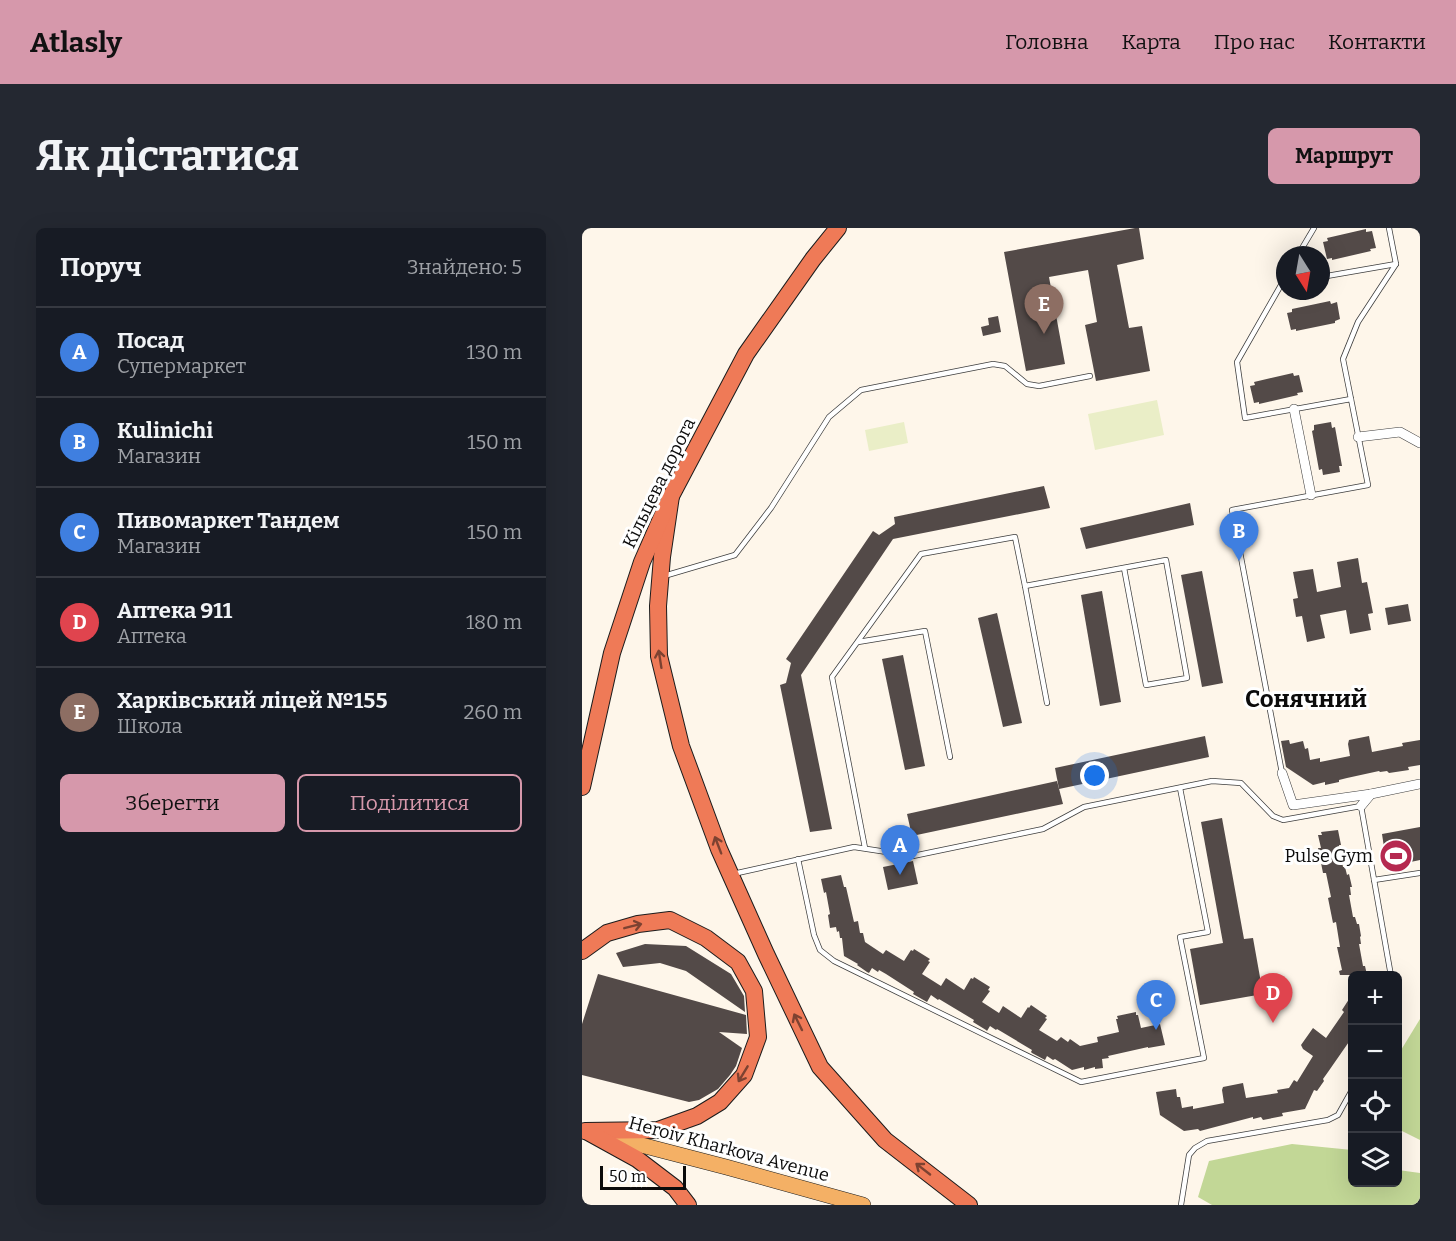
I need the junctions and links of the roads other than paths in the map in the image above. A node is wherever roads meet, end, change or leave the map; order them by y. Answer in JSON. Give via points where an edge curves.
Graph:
{"nodes":[{"id":1,"x":838,"y":228,"type":"edge"},
{"id":2,"x":1314,"y":228,"type":"edge"},
{"id":3,"x":1389,"y":228,"type":"edge"},
{"id":4,"x":1303,"y":246,"type":"edge"},
{"id":5,"x":1396,"y":264,"type":"junction"},
{"id":6,"x":1330,"y":275,"type":"edge"},
{"id":7,"x":1276,"y":296,"type":"edge"},
{"id":8,"x":1090,"y":376,"type":"dead end"},
{"id":9,"x":1351,"y":399,"type":"junction"},
{"id":10,"x":1294,"y":409,"type":"junction"},
{"id":11,"x":1358,"y":437,"type":"junction"},
{"id":12,"x":1420,"y":443,"type":"edge"},
{"id":13,"x":1311,"y":495,"type":"junction"},
{"id":14,"x":671,"y":496,"type":"junction"},
{"id":15,"x":1124,"y":568,"type":"junction"},
{"id":16,"x":660,"y":577,"type":"junction"},
{"id":17,"x":1025,"y":586,"type":"junction"},
{"id":18,"x":858,"y":642,"type":"junction"},
{"id":19,"x":1047,"y":703,"type":"dead end"},
{"id":20,"x":587,"y":744,"type":"edge"},
{"id":21,"x":950,"y":757,"type":"dead end"},
{"id":22,"x":1282,"y":773,"type":"joint"},
{"id":23,"x":1420,"y":784,"type":"edge"},
{"id":24,"x":582,"y":787,"type":"edge"},
{"id":25,"x":1180,"y":788,"type":"junction"},
{"id":26,"x":1371,"y":794,"type":"junction"},
{"id":27,"x":1361,"y":806,"type":"junction"},
{"id":28,"x":865,"y":848,"type":"junction"},
{"id":29,"x":798,"y":859,"type":"junction"},
{"id":30,"x":1420,"y":873,"type":"edge"},
{"id":31,"x":730,"y":875,"type":"junction"},
{"id":32,"x":1374,"y":880,"type":"junction"},
{"id":33,"x":582,"y":951,"type":"edge"},
{"id":34,"x":1390,"y":971,"type":"edge"},
{"id":35,"x":1348,"y":1098,"type":"edge"},
{"id":36,"x":584,"y":1130,"type":"edge"},
{"id":37,"x":687,"y":1205,"type":"edge"},
{"id":38,"x":862,"y":1205,"type":"edge"},
{"id":39,"x":969,"y":1205,"type":"edge"},
{"id":40,"x":1181,"y":1205,"type":"edge"}],
"edges":[{"from":1,"to":14,"type":"highway","name":"Кільцева дорога","via":[[746,354]]},
{"from":2,"to":4,"type":"lane"},
{"from":3,"to":5,"type":"lane"},
{"from":5,"to":6,"type":"lane"},
{"from":5,"to":9,"type":"lane","via":[[1358,322],[1343,359]]},
{"from":7,"to":10,"type":"lane","via":[[1237,362],[1245,418]]},
{"from":8,"to":16,"type":"lane","via":[[1039,386],[1027,384],[1005,366],[993,364],[861,390],[829,417],[771,508],[735,555]]},
{"from":9,"to":10,"type":"lane"},
{"from":9,"to":11,"type":"lane"},
{"from":10,"to":13,"type":"street"},
{"from":11,"to":12,"type":"street","via":[[1400,432]]},
{"from":11,"to":13,"type":"lane","via":[[1368,485]]},
{"from":13,"to":22,"type":"lane","via":[[1232,510]]},
{"from":14,"to":16,"type":"highway"},
{"from":14,"to":20,"type":"highway","name":"Кільцева дорога","via":[[642,562]]},
{"from":15,"to":15,"type":"lane","via":[[1146,686],[1187,678],[1166,560]]},
{"from":15,"to":17,"type":"lane"},
{"from":31,"to":16,"type":"highway","one_way":true,"via":[[681,746],[660,662]]},
{"from":17,"to":18,"type":"lane","via":[[1015,537],[921,554]]},
{"from":17,"to":19,"type":"lane"},
{"from":18,"to":21,"type":"lane","via":[[925,631]]},
{"from":18,"to":28,"type":"lane","via":[[832,677]]},
{"from":20,"to":24,"type":"highway","name":"Кільцева дорога"},
{"from":22,"to":26,"type":"street","via":[[1293,805]]},
{"from":23,"to":26,"type":"street"},
{"from":25,"to":27,"type":"lane","via":[[1212,781],[1241,783],[1273,816],[1283,820]]},
{"from":25,"to":28,"type":"lane","via":[[1084,807],[1042,830],[913,856]]},
{"from":25,"to":29,"type":"lane","via":[[1208,932],[1180,937],[1203,1058],[1081,1082],[834,961],[820,950]]},
{"from":26,"to":27,"type":"street"},
{"from":27,"to":32,"type":"lane"},
{"from":28,"to":29,"type":"lane"},
{"from":29,"to":31,"type":"lane"},
{"from":30,"to":32,"type":"lane"},
{"from":39,"to":31,"type":"highway","one_way":true,"via":[[885,1140],[820,1067]]},
{"from":32,"to":34,"type":"lane"},
{"from":33,"to":36,"type":"highway","one_way":true,"via":[[607,933],[670,920],[706,938],[738,962],[754,991],[758,1037],[744,1076],[720,1102],[697,1116],[658,1130]]},
{"from":35,"to":40,"type":"lane","via":[[1338,1115],[1328,1120],[1207,1140],[1189,1155]]},
{"from":36,"to":37,"type":"highway","via":[[637,1159],[675,1188]]},
{"from":36,"to":38,"type":"main road","name":"Heroiv Kharkova Avenue"}]}
